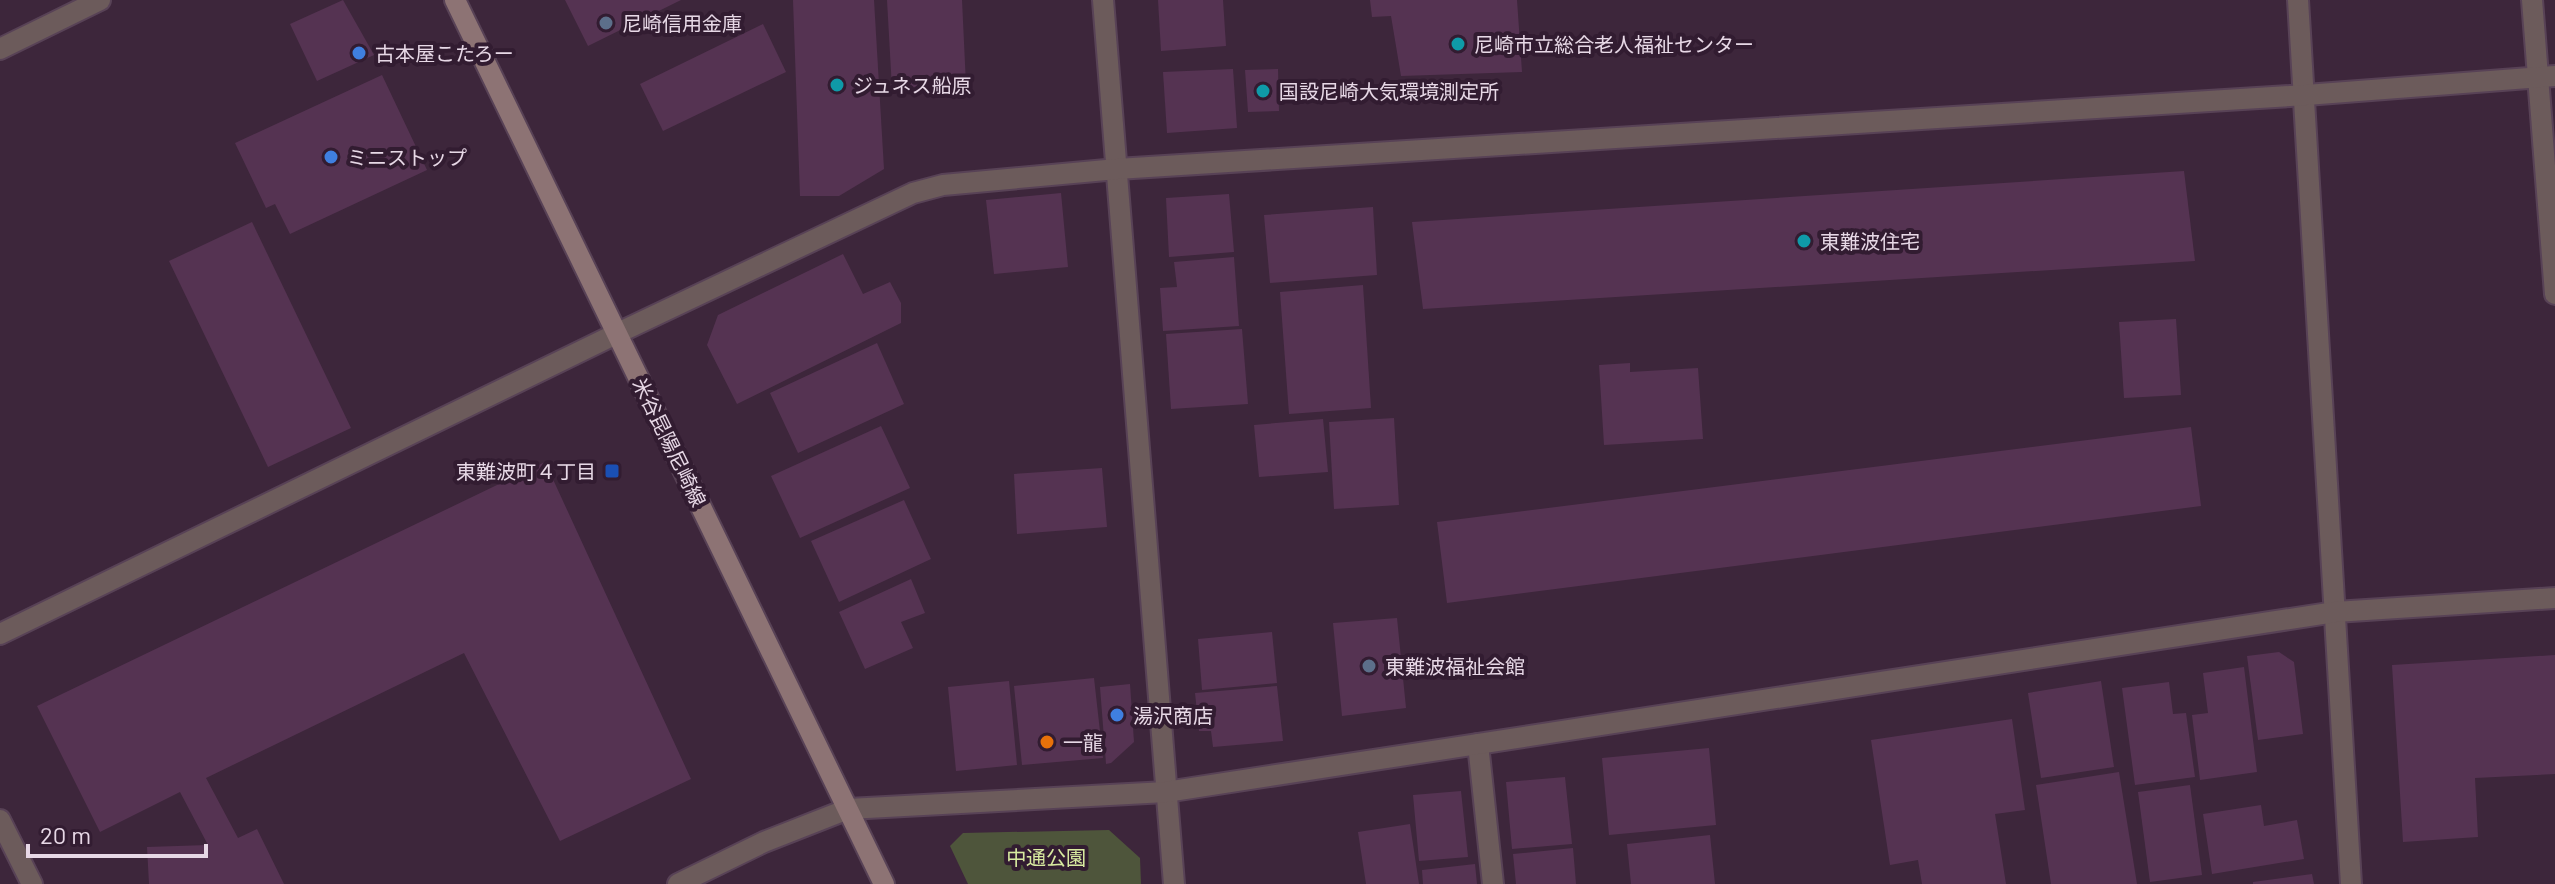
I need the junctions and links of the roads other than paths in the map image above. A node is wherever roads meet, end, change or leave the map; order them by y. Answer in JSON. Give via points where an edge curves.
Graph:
{"nodes":[{"id":1,"x":100,"y":0,"type":"edge"},
{"id":2,"x":455,"y":0,"type":"edge"},
{"id":3,"x":1103,"y":0,"type":"edge"},
{"id":4,"x":2298,"y":0,"type":"edge"},
{"id":5,"x":2532,"y":0,"type":"edge"},
{"id":6,"x":0,"y":49,"type":"edge"},
{"id":7,"x":2547,"y":76,"type":"edge"},
{"id":8,"x":2306,"y":95,"type":"junction"},
{"id":9,"x":1117,"y":169,"type":"junction"},
{"id":10,"x":2555,"y":294,"type":"edge"},
{"id":11,"x":618,"y":333,"type":"junction"},
{"id":12,"x":2555,"y":598,"type":"edge"},
{"id":13,"x":2335,"y":612,"type":"junction"},
{"id":14,"x":0,"y":634,"type":"edge"},
{"id":15,"x":1478,"y":744,"type":"junction"},
{"id":16,"x":1166,"y":792,"type":"junction"},
{"id":17,"x":848,"y":809,"type":"junction"},
{"id":18,"x":0,"y":820,"type":"edge"},
{"id":19,"x":32,"y":884,"type":"edge"},
{"id":20,"x":678,"y":884,"type":"edge"},
{"id":21,"x":884,"y":884,"type":"edge"},
{"id":22,"x":1174,"y":884,"type":"edge"},
{"id":23,"x":1493,"y":884,"type":"edge"},
{"id":24,"x":2351,"y":884,"type":"edge"}],
"edges":[{"from":1,"to":6,"type":"street"},
{"from":2,"to":11,"type":"main road","name":"米谷昆陽尼崎線"},
{"from":3,"to":9,"type":"street"},
{"from":4,"to":8,"type":"street"},
{"from":5,"to":7,"type":"street"},
{"from":7,"to":8,"type":"street"},
{"from":7,"to":10,"type":"street"},
{"from":8,"to":9,"type":"street"},
{"from":8,"to":13,"type":"street"},
{"from":9,"to":11,"type":"street","via":[[943,185],[913,193]]},
{"from":9,"to":16,"type":"street"},
{"from":11,"to":14,"type":"street"},
{"from":11,"to":17,"type":"main road","name":"米谷昆陽尼崎線"},
{"from":12,"to":13,"type":"street"},
{"from":13,"to":15,"type":"street"},
{"from":13,"to":24,"type":"street"},
{"from":15,"to":16,"type":"street"},
{"from":15,"to":23,"type":"street"},
{"from":16,"to":17,"type":"street"},
{"from":16,"to":22,"type":"street"},
{"from":17,"to":20,"type":"street"},
{"from":17,"to":21,"type":"main road","name":"米谷昆陽尼崎線"},
{"from":18,"to":19,"type":"street"}]}
